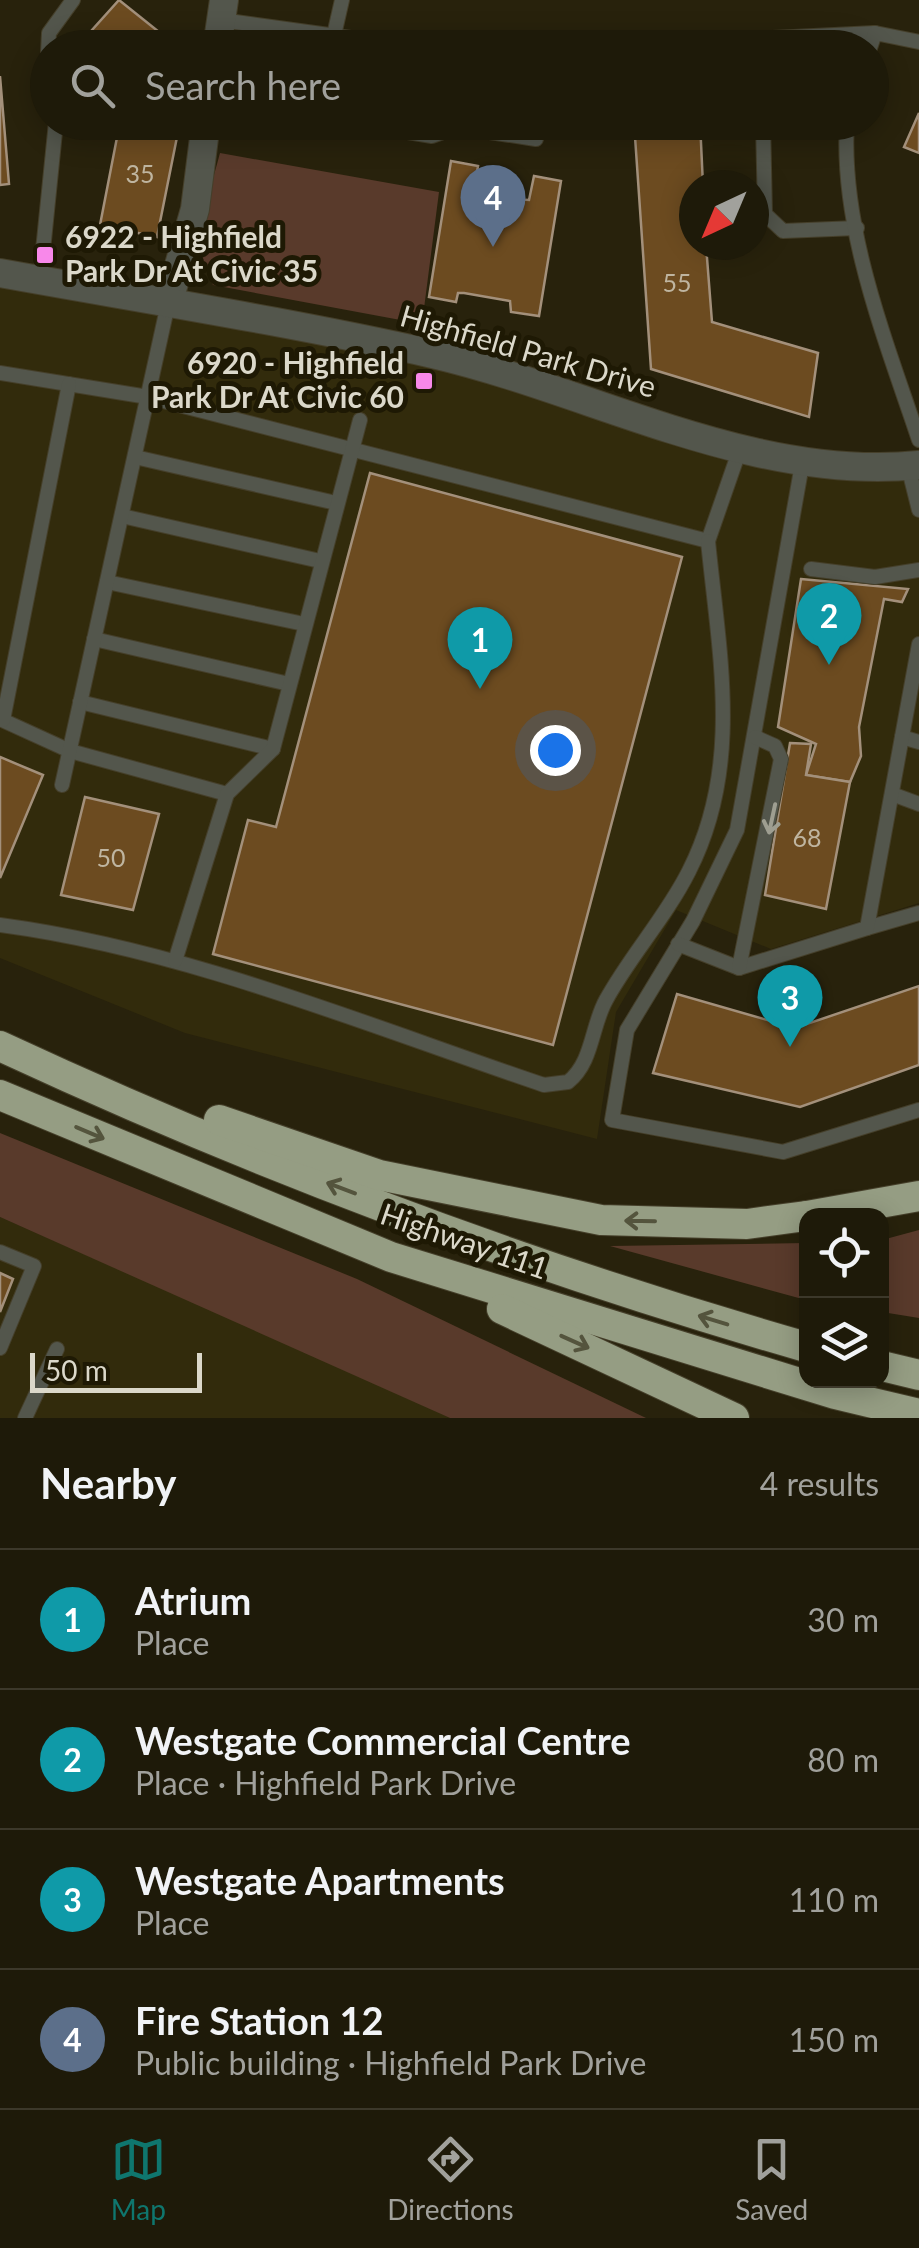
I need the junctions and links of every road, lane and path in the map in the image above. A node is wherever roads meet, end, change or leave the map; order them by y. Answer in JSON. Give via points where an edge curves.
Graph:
{"nodes":[{"id":1,"x":73,"y":0,"type":"edge"},
{"id":2,"x":342,"y":0,"type":"edge"},
{"id":3,"x":221,"y":22,"type":"edge"},
{"id":4,"x":50,"y":30,"type":"edge"},
{"id":5,"x":286,"y":30,"type":"edge"},
{"id":6,"x":335,"y":30,"type":"edge"},
{"id":7,"x":889,"y":41,"type":"edge"},
{"id":8,"x":919,"y":42,"type":"edge"},
{"id":9,"x":54,"y":140,"type":"edge"},
{"id":10,"x":204,"y":140,"type":"edge"},
{"id":11,"x":764,"y":140,"type":"edge"},
{"id":12,"x":847,"y":140,"type":"edge"},
{"id":13,"x":857,"y":228,"type":"junction"},
{"id":14,"x":0,"y":273,"type":"edge"},
{"id":15,"x":40,"y":280,"type":"junction"},
{"id":16,"x":168,"y":304,"type":"junction"},
{"id":17,"x":0,"y":373,"type":"edge"},
{"id":18,"x":69,"y":384,"type":"junction"},
{"id":19,"x":148,"y":396,"type":"junction"},
{"id":20,"x":360,"y":420,"type":"dead end"},
{"id":21,"x":352,"y":446,"type":"junction"},
{"id":22,"x":741,"y":446,"type":"junction"},
{"id":23,"x":135,"y":457,"type":"junction"},
{"id":24,"x":916,"y":457,"type":"edge"},
{"id":25,"x":803,"y":460,"type":"junction"},
{"id":26,"x":336,"y":503,"type":"junction"},
{"id":27,"x":919,"y":510,"type":"edge"},
{"id":28,"x":122,"y":516,"type":"junction"},
{"id":29,"x":708,"y":540,"type":"junction"},
{"id":30,"x":320,"y":561,"type":"junction"},
{"id":31,"x":811,"y":569,"type":"dead end"},
{"id":32,"x":919,"y":570,"type":"edge"},
{"id":33,"x":107,"y":582,"type":"junction"},
{"id":34,"x":304,"y":624,"type":"junction"},
{"id":35,"x":94,"y":639,"type":"junction"},
{"id":36,"x":919,"y":644,"type":"edge"},
{"id":37,"x":288,"y":684,"type":"junction"},
{"id":38,"x":80,"y":702,"type":"junction"},
{"id":39,"x":2,"y":720,"type":"edge"},
{"id":40,"x":755,"y":737,"type":"junction"},
{"id":41,"x":902,"y":737,"type":"junction"},
{"id":42,"x":919,"y":742,"type":"edge"},
{"id":43,"x":273,"y":749,"type":"junction"},
{"id":44,"x":70,"y":751,"type":"junction"},
{"id":45,"x":62,"y":786,"type":"dead end"},
{"id":46,"x":227,"y":794,"type":"junction"},
{"id":47,"x":892,"y":794,"type":"junction"},
{"id":48,"x":919,"y":804,"type":"edge"},
{"id":49,"x":919,"y":913,"type":"edge"},
{"id":50,"x":0,"y":926,"type":"edge"},
{"id":51,"x":867,"y":928,"type":"junction"},
{"id":52,"x":678,"y":944,"type":"junction"},
{"id":53,"x":175,"y":962,"type":"junction"},
{"id":54,"x":739,"y":968,"type":"junction"},
{"id":55,"x":0,"y":1046,"type":"edge"},
{"id":56,"x":0,"y":1095,"type":"edge"},
{"id":57,"x":135,"y":1109,"type":"junction"},
{"id":58,"x":919,"y":1110,"type":"edge"},
{"id":59,"x":919,"y":1196,"type":"edge"},
{"id":60,"x":852,"y":1208,"type":"edge"},
{"id":61,"x":799,"y":1217,"type":"edge"},
{"id":62,"x":0,"y":1252,"type":"edge"},
{"id":63,"x":391,"y":1257,"type":"junction"},
{"id":64,"x":799,"y":1345,"type":"edge"},
{"id":65,"x":0,"y":1348,"type":"edge"},
{"id":66,"x":57,"y":1349,"type":"dead end"},
{"id":67,"x":889,"y":1368,"type":"edge"},
{"id":68,"x":919,"y":1376,"type":"edge"},
{"id":69,"x":919,"y":1414,"type":"edge"},
{"id":70,"x":25,"y":1418,"type":"edge"},
{"id":71,"x":734,"y":1418,"type":"edge"}],
"edges":[{"from":1,"to":4,"type":"lane"},
{"from":2,"to":6,"type":"lane"},
{"from":3,"to":5,"type":"lane"},
{"from":7,"to":8,"type":"lane"},
{"from":9,"to":15,"type":"lane"},
{"from":10,"to":16,"type":"street","via":[[195,209]]},
{"from":11,"to":13,"type":"lane","via":[[766,214],[774,225],[783,231]]},
{"from":12,"to":13,"type":"lane"},
{"from":13,"to":24,"type":"lane"},
{"from":14,"to":15,"type":"street","name":"Highfield Park Drive"},
{"from":15,"to":16,"type":"street","name":"Highfield Park Drive"},
{"from":16,"to":19,"type":"lane"},
{"from":16,"to":22,"type":"street","name":"Highfield Park Drive","via":[[436,355]]},
{"from":17,"to":18,"type":"lane"},
{"from":18,"to":19,"type":"lane"},
{"from":18,"to":39,"type":"lane"},
{"from":19,"to":21,"type":"lane"},
{"from":19,"to":23,"type":"lane"},
{"from":20,"to":21,"type":"lane"},
{"from":21,"to":26,"type":"lane"},
{"from":21,"to":29,"type":"lane"},
{"from":22,"to":25,"type":"street","name":"Highfield Park Drive"},
{"from":22,"to":29,"type":"lane"},
{"from":23,"to":26,"type":"lane"},
{"from":23,"to":28,"type":"lane"},
{"from":24,"to":25,"type":"street","name":"Highfield Park Drive","via":[[868,470]]},
{"from":24,"to":27,"type":"lane"},
{"from":25,"to":40,"type":"lane"},
{"from":26,"to":30,"type":"lane"},
{"from":28,"to":30,"type":"lane"},
{"from":28,"to":33,"type":"lane"},
{"from":29,"to":53,"type":"lane","via":[[726,734],[711,822],[688,874],[604,1003],[577,1075],[544,1085]]},
{"from":30,"to":34,"type":"lane"},
{"from":31,"to":32,"type":"lane","via":[[875,577]]},
{"from":33,"to":34,"type":"lane"},
{"from":33,"to":35,"type":"lane"},
{"from":34,"to":37,"type":"lane"},
{"from":35,"to":37,"type":"lane"},
{"from":35,"to":38,"type":"lane"},
{"from":36,"to":41,"type":"lane"},
{"from":37,"to":43,"type":"lane"},
{"from":38,"to":43,"type":"lane"},
{"from":38,"to":44,"type":"lane"},
{"from":39,"to":44,"type":"lane"},
{"from":40,"to":52,"type":"lane","via":[[737,830]]},
{"from":40,"to":54,"type":"lane","one_way":true,"via":[[775,746],[782,759]]},
{"from":41,"to":42,"type":"lane"},
{"from":41,"to":47,"type":"lane"},
{"from":43,"to":46,"type":"lane"},
{"from":44,"to":45,"type":"lane"},
{"from":44,"to":46,"type":"lane"},
{"from":46,"to":53,"type":"lane"},
{"from":47,"to":48,"type":"lane"},
{"from":47,"to":51,"type":"lane"},
{"from":49,"to":51,"type":"lane"},
{"from":50,"to":53,"type":"lane","via":[[76,935]]},
{"from":51,"to":54,"type":"lane"},
{"from":52,"to":54,"type":"lane"},
{"from":52,"to":58,"type":"lane","via":[[627,1030],[612,1120],[783,1152]]},
{"from":55,"to":57,"type":"highway","name":"Highway 111"},
{"from":56,"to":63,"type":"highway","name":"Highway 111","one_way":true},
{"from":61,"to":57,"type":"highway","one_way":true,"via":[[746,1224],[601,1220],[378,1176],[196,1112]]},
{"from":64,"to":57,"type":"highway","name":"Highway 111","one_way":true,"via":[[566,1274]]},
{"from":59,"to":60,"type":"highway"},
{"from":62,"to":65,"type":"lane","via":[[34,1266]]},
{"from":63,"to":69,"type":"highway","name":"Highway 111"},
{"from":63,"to":71,"type":"highway","one_way":true},
{"from":66,"to":70,"type":"lane"},
{"from":67,"to":68,"type":"highway"}]}
